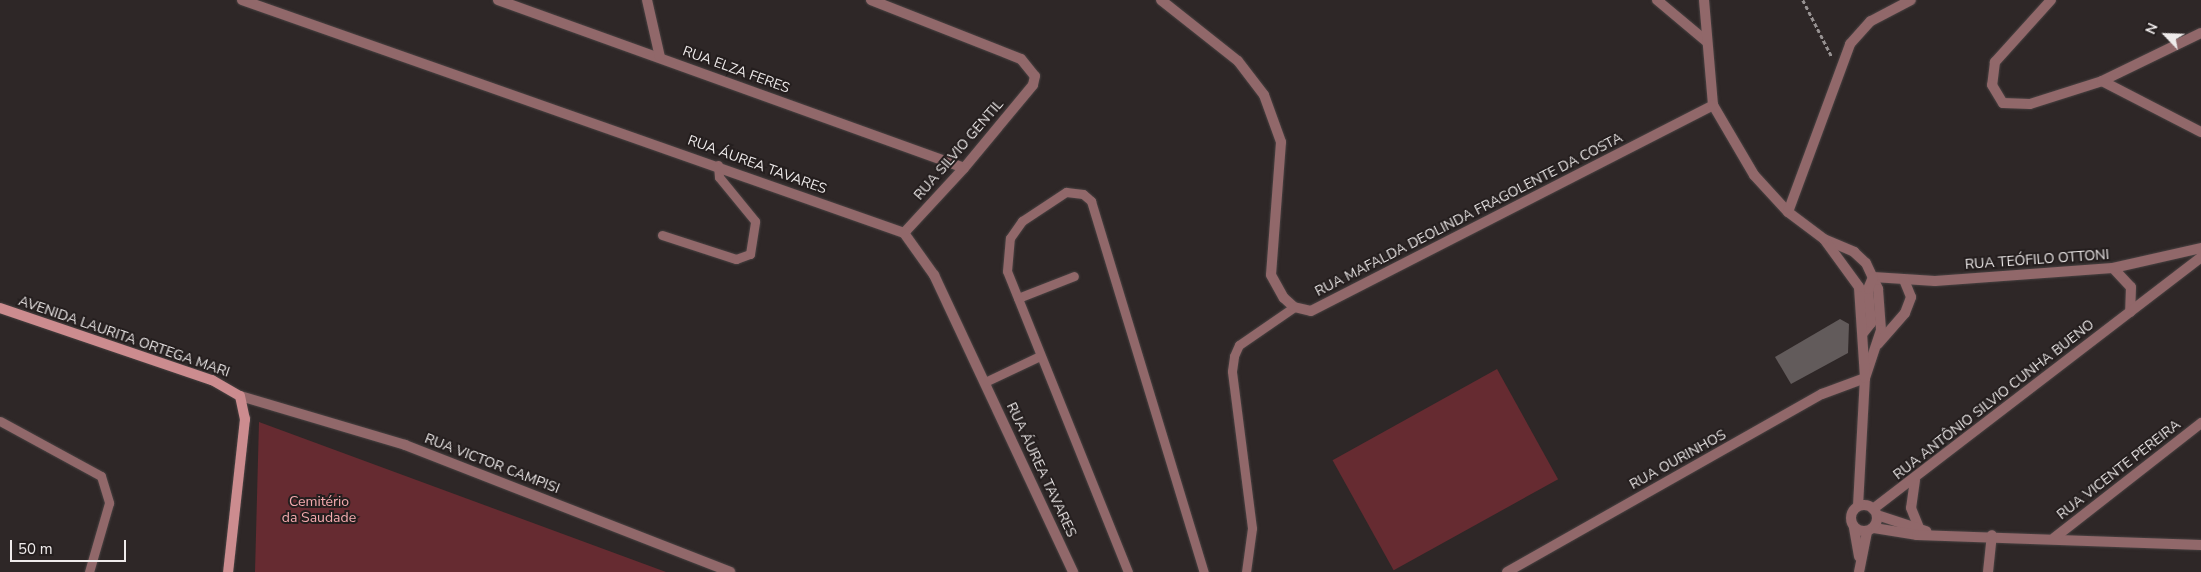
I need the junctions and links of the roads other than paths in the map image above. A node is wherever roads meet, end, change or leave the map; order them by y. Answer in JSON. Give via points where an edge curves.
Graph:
{"nodes":[{"id":1,"x":242,"y":0,"type":"edge"},
{"id":2,"x":498,"y":0,"type":"edge"},
{"id":3,"x":647,"y":0,"type":"edge"},
{"id":4,"x":871,"y":0,"type":"edge"},
{"id":5,"x":1161,"y":0,"type":"edge"},
{"id":6,"x":1657,"y":0,"type":"edge"},
{"id":7,"x":1704,"y":0,"type":"edge"},
{"id":8,"x":1910,"y":0,"type":"edge"},
{"id":9,"x":2051,"y":0,"type":"edge"},
{"id":10,"x":510,"y":2,"type":"edge"},
{"id":11,"x":2201,"y":33,"type":"edge"},
{"id":12,"x":1706,"y":41,"type":"junction"},
{"id":13,"x":660,"y":57,"type":"junction"},
{"id":14,"x":2102,"y":81,"type":"junction"},
{"id":15,"x":1713,"y":105,"type":"junction"},
{"id":16,"x":2201,"y":132,"type":"edge"},
{"id":17,"x":718,"y":165,"type":"junction"},
{"id":18,"x":964,"y":168,"type":"junction"},
{"id":19,"x":1788,"y":212,"type":"junction"},
{"id":20,"x":904,"y":233,"type":"junction"},
{"id":21,"x":662,"y":234,"type":"dead end"},
{"id":22,"x":1824,"y":239,"type":"junction"},
{"id":23,"x":2201,"y":248,"type":"edge"},
{"id":24,"x":2201,"y":257,"type":"edge"},
{"id":25,"x":2113,"y":268,"type":"junction"},
{"id":26,"x":1074,"y":276,"type":"dead end"},
{"id":27,"x":1872,"y":277,"type":"junction"},
{"id":28,"x":1904,"y":280,"type":"junction"},
{"id":29,"x":1018,"y":298,"type":"junction"},
{"id":30,"x":1294,"y":307,"type":"junction"},
{"id":31,"x":0,"y":308,"type":"edge"},
{"id":32,"x":2130,"y":312,"type":"junction"},
{"id":33,"x":1863,"y":334,"type":"junction"},
{"id":34,"x":1878,"y":344,"type":"junction"},
{"id":35,"x":1040,"y":356,"type":"junction"},
{"id":36,"x":1865,"y":378,"type":"junction"},
{"id":37,"x":985,"y":382,"type":"junction"},
{"id":38,"x":240,"y":396,"type":"junction"},
{"id":39,"x":0,"y":421,"type":"edge"},
{"id":40,"x":2201,"y":423,"type":"edge"},
{"id":41,"x":1915,"y":480,"type":"junction"},
{"id":42,"x":1869,"y":509,"type":"junction"},
{"id":43,"x":1854,"y":528,"type":"junction"},
{"id":44,"x":1919,"y":528,"type":"junction"},
{"id":45,"x":1870,"y":530,"type":"junction"},
{"id":46,"x":1931,"y":534,"type":"junction"},
{"id":47,"x":1992,"y":535,"type":"junction"},
{"id":48,"x":2054,"y":538,"type":"junction"},
{"id":49,"x":2201,"y":545,"type":"edge"},
{"id":50,"x":1860,"y":560,"type":"junction"},
{"id":51,"x":89,"y":572,"type":"edge"},
{"id":52,"x":228,"y":572,"type":"edge"},
{"id":53,"x":730,"y":572,"type":"edge"},
{"id":54,"x":1073,"y":572,"type":"edge"},
{"id":55,"x":1128,"y":572,"type":"edge"},
{"id":56,"x":1204,"y":572,"type":"edge"},
{"id":57,"x":1246,"y":572,"type":"edge"},
{"id":58,"x":1507,"y":572,"type":"edge"},
{"id":59,"x":1859,"y":572,"type":"edge"},
{"id":60,"x":1988,"y":572,"type":"edge"}],
"edges":[{"from":1,"to":17,"type":"street","name":"RUA ÁUREA TAVARES"},
{"from":2,"to":10,"type":"street","name":"RUA ELZA FERES"},
{"from":3,"to":13,"type":"street"},
{"from":4,"to":18,"type":"street","name":"RUA SILVIO GENTIL","via":[[1028,62],[1035,76],[1033,85]]},
{"from":5,"to":30,"type":"street","via":[[1238,61],[1264,95],[1280,142],[1271,275],[1274,287]]},
{"from":6,"to":12,"type":"street"},
{"from":7,"to":12,"type":"street"},
{"from":8,"to":19,"type":"street","via":[[1871,21],[1850,44]]},
{"from":9,"to":14,"type":"street","via":[[1995,62],[1990,74],[1995,95],[2014,107]]},
{"from":10,"to":13,"type":"street","name":"RUA ELZA FERES"},
{"from":11,"to":14,"type":"street"},
{"from":12,"to":15,"type":"street"},
{"from":13,"to":18,"type":"street","name":"RUA ELZA FERES"},
{"from":14,"to":16,"type":"street"},
{"from":15,"to":19,"type":"street","via":[[1754,175]]},
{"from":15,"to":30,"type":"street","name":"RUA MAFALDA DEOLINDA FRAGOLENTE DA COSTA","via":[[1331,304],[1311,311]]},
{"from":17,"to":20,"type":"street","name":"RUA ÁUREA TAVARES"},
{"from":17,"to":21,"type":"lane","via":[[719,177],[755,221],[750,254],[736,259]]},
{"from":18,"to":20,"type":"street","name":"RUA SILVIO GENTIL"},
{"from":19,"to":22,"type":"street"},
{"from":20,"to":37,"type":"street","name":"RUA ÁUREA TAVARES","via":[[934,275]]},
{"from":22,"to":27,"type":"street","via":[[1854,252]]},
{"from":22,"to":33,"type":"street","via":[[1859,287]]},
{"from":23,"to":25,"type":"street","name":"RUA TEÓFILO OTTONI"},
{"from":24,"to":32,"type":"street","name":"RUA ANTÔNIO SILVIO CUNHA BUENO"},
{"from":25,"to":28,"type":"street","name":"RUA TEÓFILO OTTONI"},
{"from":25,"to":32,"type":"street","via":[[2131,286]]},
{"from":26,"to":29,"type":"lane"},
{"from":27,"to":28,"type":"street","name":"RUA TEÓFILO OTTONI"},
{"from":27,"to":33,"type":"street","via":[[1868,289],[1871,323]]},
{"from":27,"to":34,"type":"street","via":[[1881,304]]},
{"from":28,"to":34,"type":"street","via":[[1912,297],[1906,313]]},
{"from":29,"to":35,"type":"lane"},
{"from":29,"to":56,"type":"lane","via":[[1007,271],[1010,238],[1022,221],[1046,201],[1066,192],[1083,194],[1091,201]]},
{"from":30,"to":57,"type":"lane","via":[[1245,341],[1234,356],[1232,371],[1252,528]]},
{"from":31,"to":38,"type":"main road","name":"AVENIDA LAURITA ORTEGA MARI","via":[[218,382]]},
{"from":32,"to":41,"type":"street","name":"RUA ANTÔNIO SILVIO CUNHA BUENO"},
{"from":33,"to":36,"type":"street"},
{"from":34,"to":36,"type":"street"},
{"from":35,"to":37,"type":"lane"},
{"from":35,"to":55,"type":"lane"},
{"from":36,"to":42,"type":"street","via":[[1861,486]]},
{"from":36,"to":58,"type":"street","name":"RUA OURINHOS","via":[[1822,394]]},
{"from":37,"to":54,"type":"street","name":"RUA ÁUREA TAVARES"},
{"from":38,"to":52,"type":"main road","name":"AVENIDA LAURITA ORTEGA MARI","via":[[245,419]]},
{"from":38,"to":53,"type":"street","name":"RUA VICTOR CAMPISI","via":[[404,445]]},
{"from":39,"to":51,"type":"lane","via":[[101,476],[109,503]]},
{"from":40,"to":48,"type":"street","name":"RUA VICENTE PEREIRA"},
{"from":41,"to":42,"type":"street","name":"RUA ANTÔNIO SILVIO CUNHA BUENO"},
{"from":41,"to":44,"type":"street","via":[[1911,508]]},
{"from":42,"to":43,"type":"street","via":[[1852,512]]},
{"from":42,"to":44,"type":"street"},
{"from":42,"to":45,"type":"street"},
{"from":43,"to":45,"type":"street"},
{"from":43,"to":50,"type":"street"},
{"from":44,"to":46,"type":"street"},
{"from":45,"to":46,"type":"street"},
{"from":45,"to":50,"type":"street"},
{"from":46,"to":47,"type":"street"},
{"from":47,"to":48,"type":"street"},
{"from":47,"to":60,"type":"street"},
{"from":48,"to":49,"type":"street"},
{"from":50,"to":59,"type":"street"}]}
